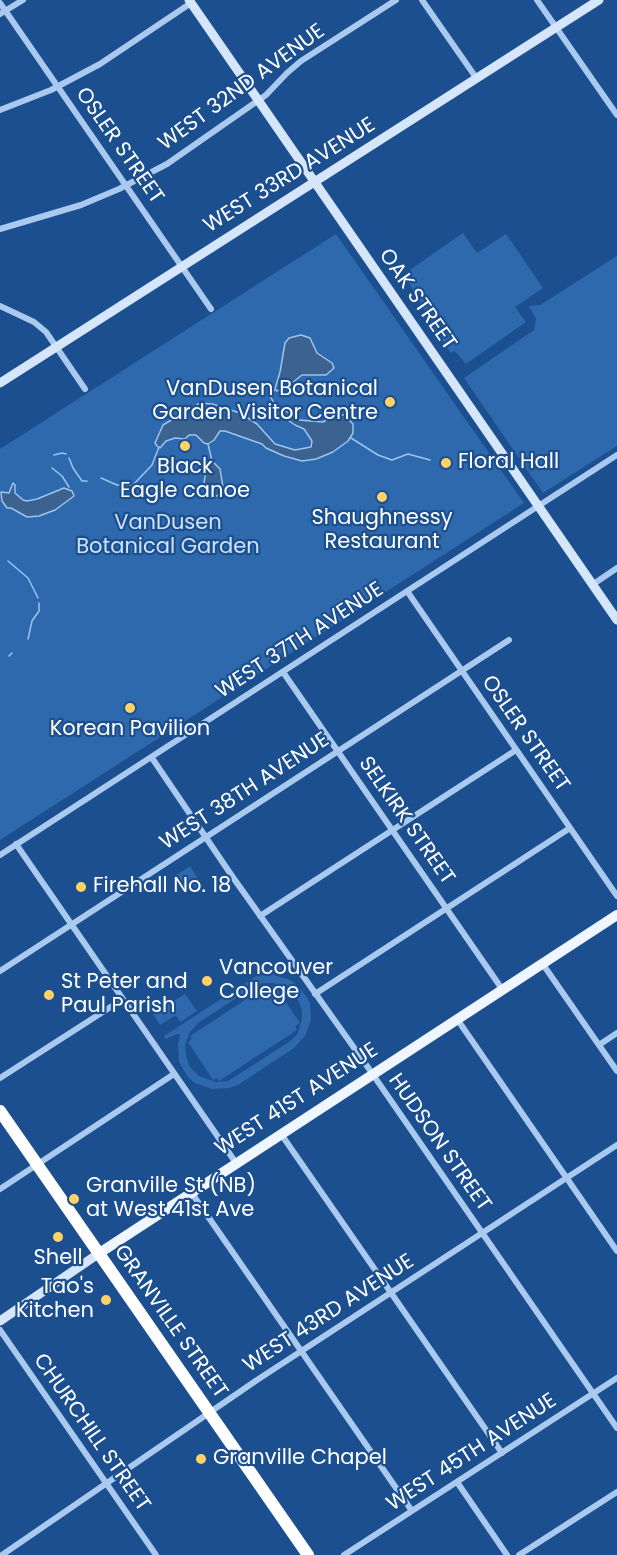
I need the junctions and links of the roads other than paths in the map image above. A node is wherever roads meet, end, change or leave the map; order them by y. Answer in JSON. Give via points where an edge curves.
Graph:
{"nodes":[{"id":1,"x":23,"y":0,"type":"edge"},
{"id":2,"x":396,"y":0,"type":"edge"},
{"id":3,"x":422,"y":0,"type":"edge"},
{"id":4,"x":537,"y":0,"type":"edge"},
{"id":5,"x":599,"y":0,"type":"edge"},
{"id":6,"x":190,"y":2,"type":"edge"},
{"id":7,"x":0,"y":3,"type":"edge"},
{"id":8,"x":3,"y":13,"type":"edge"},
{"id":9,"x":556,"y":28,"type":"junction"},
{"id":10,"x":477,"y":79,"type":"junction"},
{"id":11,"x":57,"y":87,"type":"junction"},
{"id":12,"x":258,"y":102,"type":"junction"},
{"id":13,"x":0,"y":110,"type":"edge"},
{"id":14,"x":617,"y":115,"type":"edge"},
{"id":15,"x":313,"y":182,"type":"junction"},
{"id":16,"x":126,"y":185,"type":"junction"},
{"id":17,"x":0,"y":229,"type":"edge"},
{"id":18,"x":182,"y":266,"type":"junction"},
{"id":19,"x":0,"y":306,"type":"edge"},
{"id":20,"x":211,"y":309,"type":"dead end"},
{"id":21,"x":57,"y":347,"type":"junction"},
{"id":22,"x":0,"y":383,"type":"edge"},
{"id":23,"x":85,"y":389,"type":"dead end"},
{"id":24,"x":617,"y":455,"type":"edge"},
{"id":25,"x":538,"y":506,"type":"junction"},
{"id":26,"x":617,"y":568,"type":"edge"},
{"id":27,"x":592,"y":585,"type":"junction"},
{"id":28,"x":407,"y":591,"type":"junction"},
{"id":29,"x":617,"y":620,"type":"edge"},
{"id":30,"x":509,"y":640,"type":"dead end"},
{"id":31,"x":462,"y":671,"type":"junction"},
{"id":32,"x":283,"y":672,"type":"junction"},
{"id":33,"x":516,"y":750,"type":"junction"},
{"id":34,"x":338,"y":751,"type":"junction"},
{"id":35,"x":152,"y":758,"type":"junction"},
{"id":36,"x":570,"y":828,"type":"junction"},
{"id":37,"x":393,"y":830,"type":"junction"},
{"id":38,"x":206,"y":837,"type":"junction"},
{"id":39,"x":16,"y":844,"type":"junction"},
{"id":40,"x":0,"y":855,"type":"edge"},
{"id":41,"x":617,"y":896,"type":"edge"},
{"id":42,"x":446,"y":909,"type":"junction"},
{"id":43,"x":617,"y":915,"type":"edge"},
{"id":44,"x":260,"y":916,"type":"junction"},
{"id":45,"x":72,"y":925,"type":"junction"},
{"id":46,"x":542,"y":963,"type":"junction"},
{"id":47,"x":0,"y":971,"type":"edge"},
{"id":48,"x":502,"y":988,"type":"junction"},
{"id":49,"x":315,"y":994,"type":"junction"},
{"id":50,"x":123,"y":999,"type":"junction"},
{"id":51,"x":457,"y":1019,"type":"junction"},
{"id":52,"x":617,"y":1033,"type":"edge"},
{"id":53,"x":599,"y":1045,"type":"junction"},
{"id":54,"x":617,"y":1071,"type":"edge"},
{"id":55,"x":174,"y":1074,"type":"junction"},
{"id":56,"x":372,"y":1074,"type":"junction"},
{"id":57,"x":0,"y":1078,"type":"edge"},
{"id":58,"x":0,"y":1111,"type":"edge"},
{"id":59,"x":281,"y":1134,"type":"junction"},
{"id":60,"x":617,"y":1145,"type":"edge"},
{"id":61,"x":236,"y":1163,"type":"junction"},
{"id":62,"x":36,"y":1164,"type":"junction"},
{"id":63,"x":566,"y":1178,"type":"junction"},
{"id":64,"x":0,"y":1189,"type":"edge"},
{"id":65,"x":191,"y":1192,"type":"junction"},
{"id":66,"x":481,"y":1233,"type":"junction"},
{"id":67,"x":617,"y":1251,"type":"edge"},
{"id":68,"x":98,"y":1254,"type":"junction"},
{"id":69,"x":391,"y":1293,"type":"junction"},
{"id":70,"x":0,"y":1321,"type":"edge"},
{"id":71,"x":0,"y":1330,"type":"edge"},
{"id":72,"x":300,"y":1352,"type":"junction"},
{"id":73,"x":617,"y":1378,"type":"edge"},
{"id":74,"x":593,"y":1394,"type":"junction"},
{"id":75,"x":209,"y":1412,"type":"junction"},
{"id":76,"x":617,"y":1428,"type":"edge"},
{"id":77,"x":502,"y":1453,"type":"junction"},
{"id":78,"x":457,"y":1482,"type":"junction"},
{"id":79,"x":106,"y":1483,"type":"junction"},
{"id":80,"x":617,"y":1492,"type":"edge"},
{"id":81,"x":412,"y":1511,"type":"junction"},
{"id":82,"x":2,"y":1555,"type":"edge"},
{"id":83,"x":156,"y":1555,"type":"edge"},
{"id":84,"x":308,"y":1555,"type":"edge"},
{"id":85,"x":344,"y":1555,"type":"edge"},
{"id":86,"x":507,"y":1555,"type":"edge"},
{"id":87,"x":519,"y":1555,"type":"edge"}],
"edges":[{"from":1,"to":8,"type":"street"},
{"from":2,"to":12,"type":"street","name":"WEST 32ND AVENUE","via":[[301,61]]},
{"from":3,"to":10,"type":"street"},
{"from":4,"to":9,"type":"street"},
{"from":5,"to":9,"type":"main road","name":"WEST 33RD AVENUE"},
{"from":6,"to":11,"type":"street","via":[[100,64]]},
{"from":6,"to":12,"type":"main road","name":"OAK STREET"},
{"from":7,"to":8,"type":"street","name":"OSLER STREET"},
{"from":8,"to":11,"type":"street","name":"OSLER STREET"},
{"from":9,"to":10,"type":"main road","name":"WEST 33RD AVENUE"},
{"from":9,"to":14,"type":"street"},
{"from":10,"to":15,"type":"main road","name":"WEST 33RD AVENUE"},
{"from":11,"to":13,"type":"street"},
{"from":11,"to":16,"type":"street","name":"OSLER STREET"},
{"from":12,"to":15,"type":"main road","name":"OAK STREET"},
{"from":12,"to":16,"type":"street","name":"WEST 32ND AVENUE","via":[[175,159]]},
{"from":15,"to":18,"type":"main road","name":"WEST 33RD AVENUE"},
{"from":15,"to":25,"type":"main road","name":"OAK STREET"},
{"from":16,"to":17,"type":"street","name":"WEST 32ND AVENUE","via":[[57,213]]},
{"from":16,"to":18,"type":"street","name":"OSLER STREET"},
{"from":18,"to":20,"type":"street","name":"OSLER STREET"},
{"from":18,"to":21,"type":"main road","name":"WEST 33RD AVENUE"},
{"from":19,"to":21,"type":"street","via":[[34,322]]},
{"from":21,"to":22,"type":"main road","name":"WEST 33RD AVENUE"},
{"from":21,"to":23,"type":"street"},
{"from":24,"to":25,"type":"street","name":"WEST 37TH AVENUE"},
{"from":25,"to":27,"type":"main road","name":"OAK STREET"},
{"from":25,"to":28,"type":"street","name":"WEST 37TH AVENUE"},
{"from":26,"to":27,"type":"street"},
{"from":27,"to":29,"type":"main road","name":"OAK STREET"},
{"from":28,"to":31,"type":"street","name":"OSLER STREET"},
{"from":28,"to":32,"type":"street","name":"WEST 37TH AVENUE"},
{"from":30,"to":31,"type":"street","name":"WEST 38TH AVENUE"},
{"from":31,"to":33,"type":"street","name":"OSLER STREET"},
{"from":31,"to":34,"type":"street","name":"WEST 38TH AVENUE"},
{"from":32,"to":34,"type":"street","name":"SELKIRK STREET"},
{"from":32,"to":35,"type":"street","name":"WEST 37TH AVENUE"},
{"from":33,"to":36,"type":"street","name":"OSLER STREET"},
{"from":33,"to":37,"type":"street"},
{"from":34,"to":37,"type":"street","name":"SELKIRK STREET"},
{"from":34,"to":38,"type":"street","name":"WEST 38TH AVENUE"},
{"from":35,"to":38,"type":"street","name":"HUDSON STREET"},
{"from":35,"to":39,"type":"street","name":"WEST 37TH AVENUE"},
{"from":36,"to":41,"type":"street","name":"OSLER STREET"},
{"from":36,"to":42,"type":"street"},
{"from":37,"to":42,"type":"street","name":"SELKIRK STREET"},
{"from":37,"to":44,"type":"street"},
{"from":38,"to":44,"type":"street","name":"HUDSON STREET"},
{"from":38,"to":45,"type":"street","name":"WEST 38TH AVENUE"},
{"from":39,"to":40,"type":"street","name":"WEST 37TH AVENUE"},
{"from":39,"to":45,"type":"street"},
{"from":42,"to":48,"type":"street","name":"SELKIRK STREET"},
{"from":42,"to":49,"type":"street"},
{"from":43,"to":46,"type":"main road","name":"WEST 41ST AVENUE"},
{"from":44,"to":49,"type":"street","name":"HUDSON STREET"},
{"from":45,"to":47,"type":"street","name":"WEST 38TH AVENUE"},
{"from":45,"to":50,"type":"street"},
{"from":46,"to":48,"type":"main road","name":"WEST 41ST AVENUE"},
{"from":46,"to":53,"type":"street"},
{"from":48,"to":51,"type":"main road","name":"WEST 41ST AVENUE"},
{"from":49,"to":56,"type":"street","name":"HUDSON STREET"},
{"from":50,"to":55,"type":"street"},
{"from":50,"to":57,"type":"street"},
{"from":51,"to":56,"type":"main road","name":"WEST 41ST AVENUE"},
{"from":51,"to":63,"type":"street"},
{"from":52,"to":53,"type":"street"},
{"from":53,"to":54,"type":"street"},
{"from":55,"to":61,"type":"street"},
{"from":55,"to":62,"type":"street"},
{"from":56,"to":59,"type":"main road","name":"WEST 41ST AVENUE"},
{"from":56,"to":66,"type":"street","name":"HUDSON STREET"},
{"from":58,"to":62,"type":"highway","name":"GRANVILLE STREET"},
{"from":59,"to":61,"type":"main road","name":"WEST 41ST AVENUE"},
{"from":59,"to":69,"type":"street"},
{"from":60,"to":63,"type":"street","name":"WEST 43RD AVENUE"},
{"from":61,"to":65,"type":"main road","name":"WEST 41ST AVENUE"},
{"from":62,"to":64,"type":"street"},
{"from":62,"to":68,"type":"highway","name":"GRANVILLE STREET"},
{"from":63,"to":66,"type":"street","name":"WEST 43RD AVENUE"},
{"from":63,"to":67,"type":"street"},
{"from":65,"to":68,"type":"main road","name":"WEST 41ST AVENUE"},
{"from":65,"to":72,"type":"street"},
{"from":66,"to":69,"type":"street","name":"WEST 43RD AVENUE"},
{"from":66,"to":74,"type":"street","name":"HUDSON STREET"},
{"from":68,"to":70,"type":"main road","name":"WEST 41ST AVENUE"},
{"from":68,"to":75,"type":"highway","name":"GRANVILLE STREET"},
{"from":69,"to":72,"type":"street","name":"WEST 43RD AVENUE"},
{"from":69,"to":77,"type":"street"},
{"from":71,"to":79,"type":"street","name":"CHURCHILL STREET"},
{"from":72,"to":75,"type":"street","name":"WEST 43RD AVENUE"},
{"from":72,"to":81,"type":"street"},
{"from":73,"to":74,"type":"street","name":"WEST 45TH AVENUE"},
{"from":74,"to":76,"type":"street","name":"HUDSON STREET"},
{"from":74,"to":77,"type":"street","name":"WEST 45TH AVENUE"},
{"from":75,"to":79,"type":"street","name":"WEST 43RD AVENUE"},
{"from":75,"to":84,"type":"highway","name":"GRANVILLE STREET"},
{"from":77,"to":78,"type":"street","name":"WEST 45TH AVENUE"},
{"from":78,"to":81,"type":"street","name":"WEST 45TH AVENUE"},
{"from":78,"to":86,"type":"street"},
{"from":79,"to":82,"type":"street","name":"WEST 43RD AVENUE"},
{"from":79,"to":83,"type":"street","name":"CHURCHILL STREET"},
{"from":80,"to":87,"type":"street"},
{"from":81,"to":85,"type":"street","name":"WEST 45TH AVENUE"}]}
